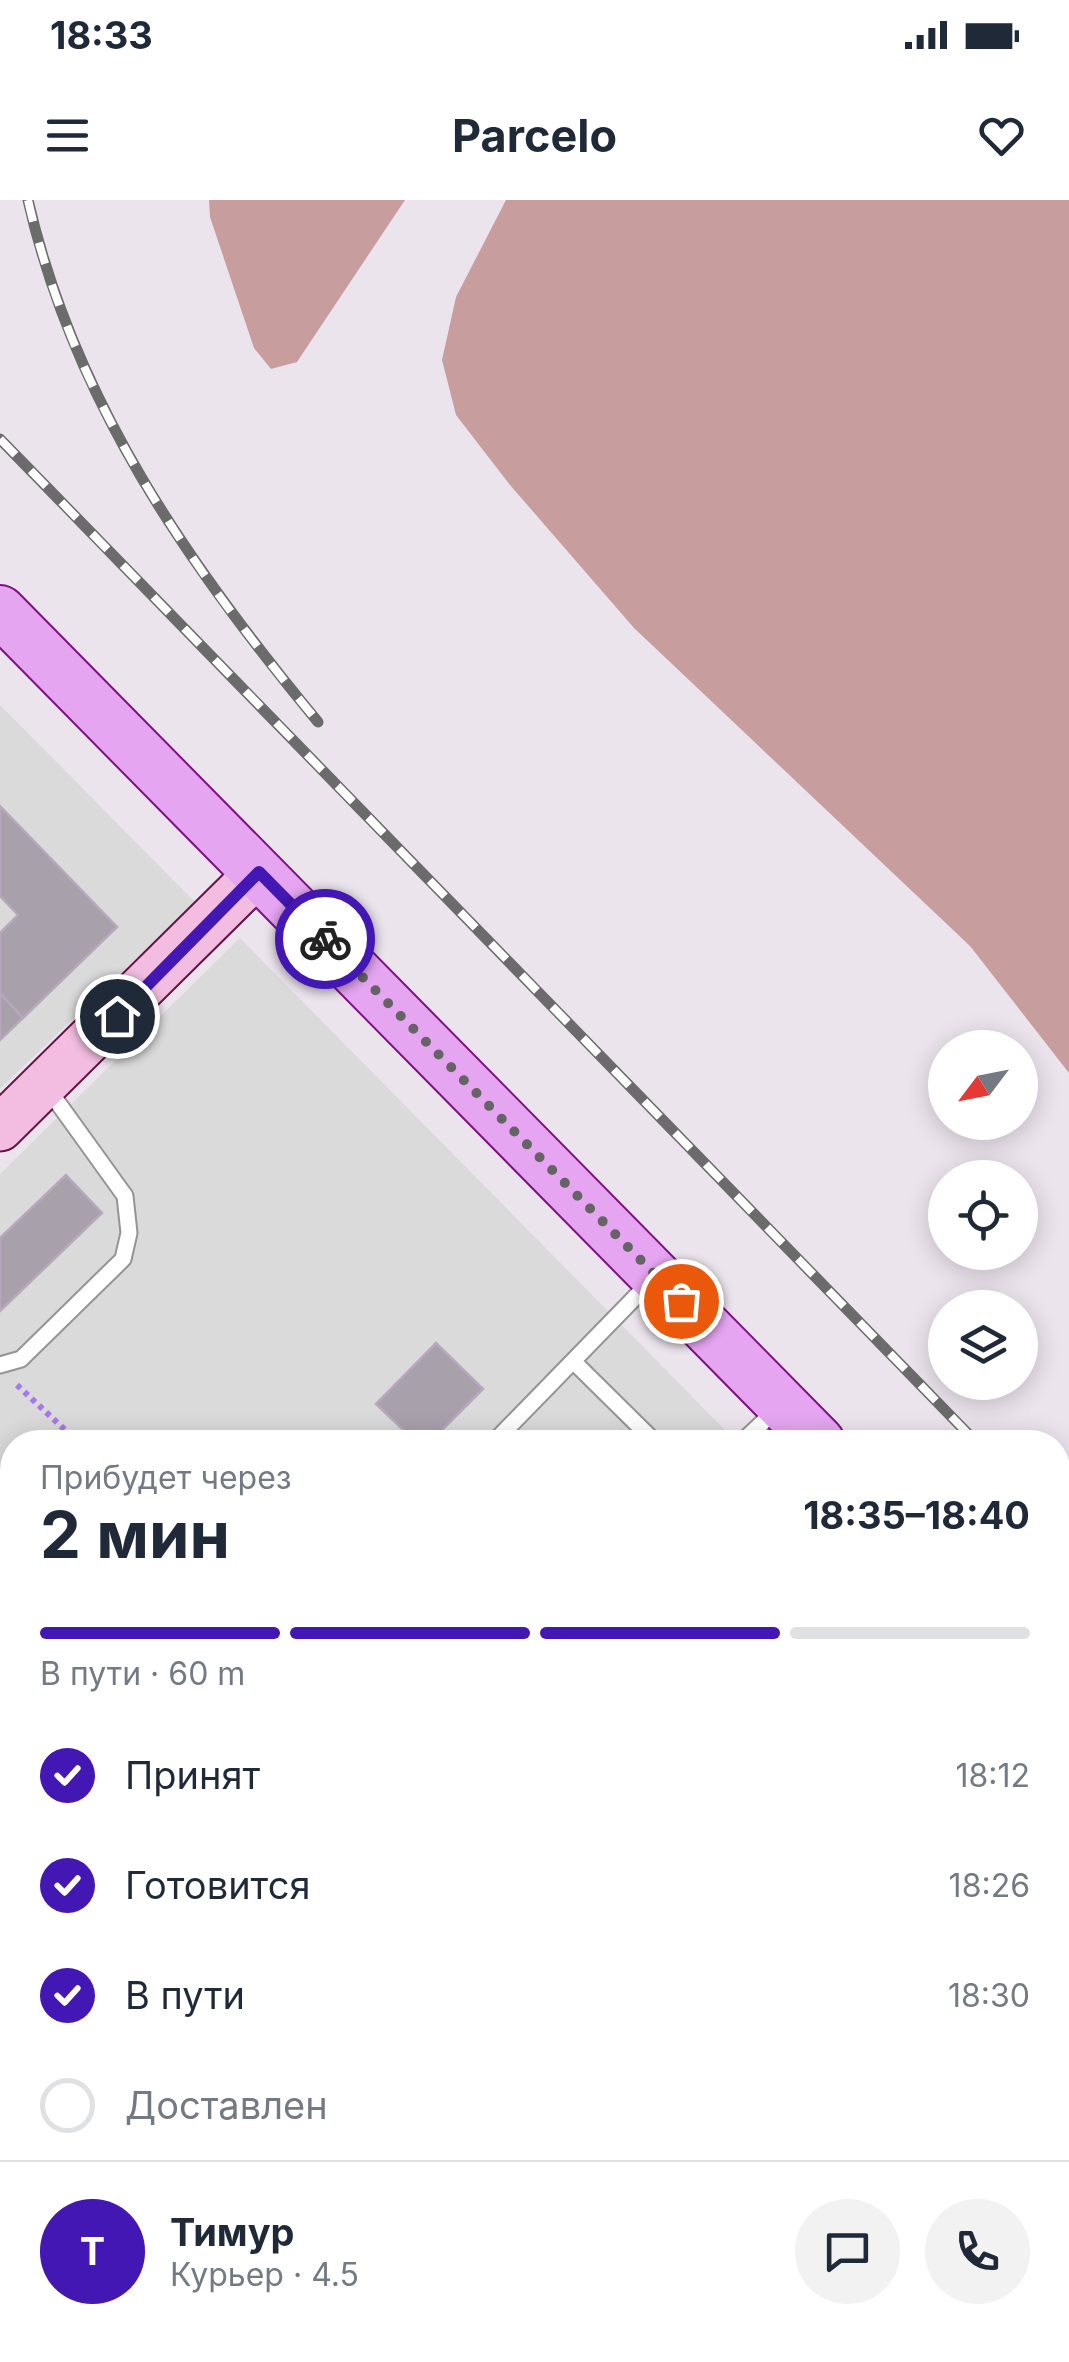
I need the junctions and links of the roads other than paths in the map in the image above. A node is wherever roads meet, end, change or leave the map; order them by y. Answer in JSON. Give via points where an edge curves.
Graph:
{"nodes":[{"id":1,"x":0,"y":611,"type":"edge"},
{"id":2,"x":259,"y":872,"type":"junction"},
{"id":3,"x":45,"y":1085,"type":"junction"},
{"id":4,"x":0,"y":1128,"type":"edge"},
{"id":5,"x":656,"y":1275,"type":"junction"},
{"id":6,"x":573,"y":1361,"type":"junction"},
{"id":7,"x":0,"y":1365,"type":"edge"},
{"id":8,"x":782,"y":1404,"type":"junction"},
{"id":9,"x":506,"y":1430,"type":"edge"},
{"id":10,"x":643,"y":1430,"type":"edge"},
{"id":11,"x":755,"y":1430,"type":"edge"},
{"id":12,"x":808,"y":1430,"type":"edge"}],
"edges":[{"from":1,"to":2,"type":"main road"},
{"from":2,"to":3,"type":"street"},
{"from":2,"to":5,"type":"main road"},
{"from":3,"to":4,"type":"street"},
{"from":3,"to":7,"type":"lane","via":[[125,1196],[128,1233],[123,1258],[21,1359]]},
{"from":5,"to":6,"type":"lane"},
{"from":5,"to":8,"type":"main road"},
{"from":6,"to":9,"type":"lane"},
{"from":6,"to":10,"type":"lane"},
{"from":8,"to":11,"type":"lane"},
{"from":8,"to":12,"type":"main road"}]}
